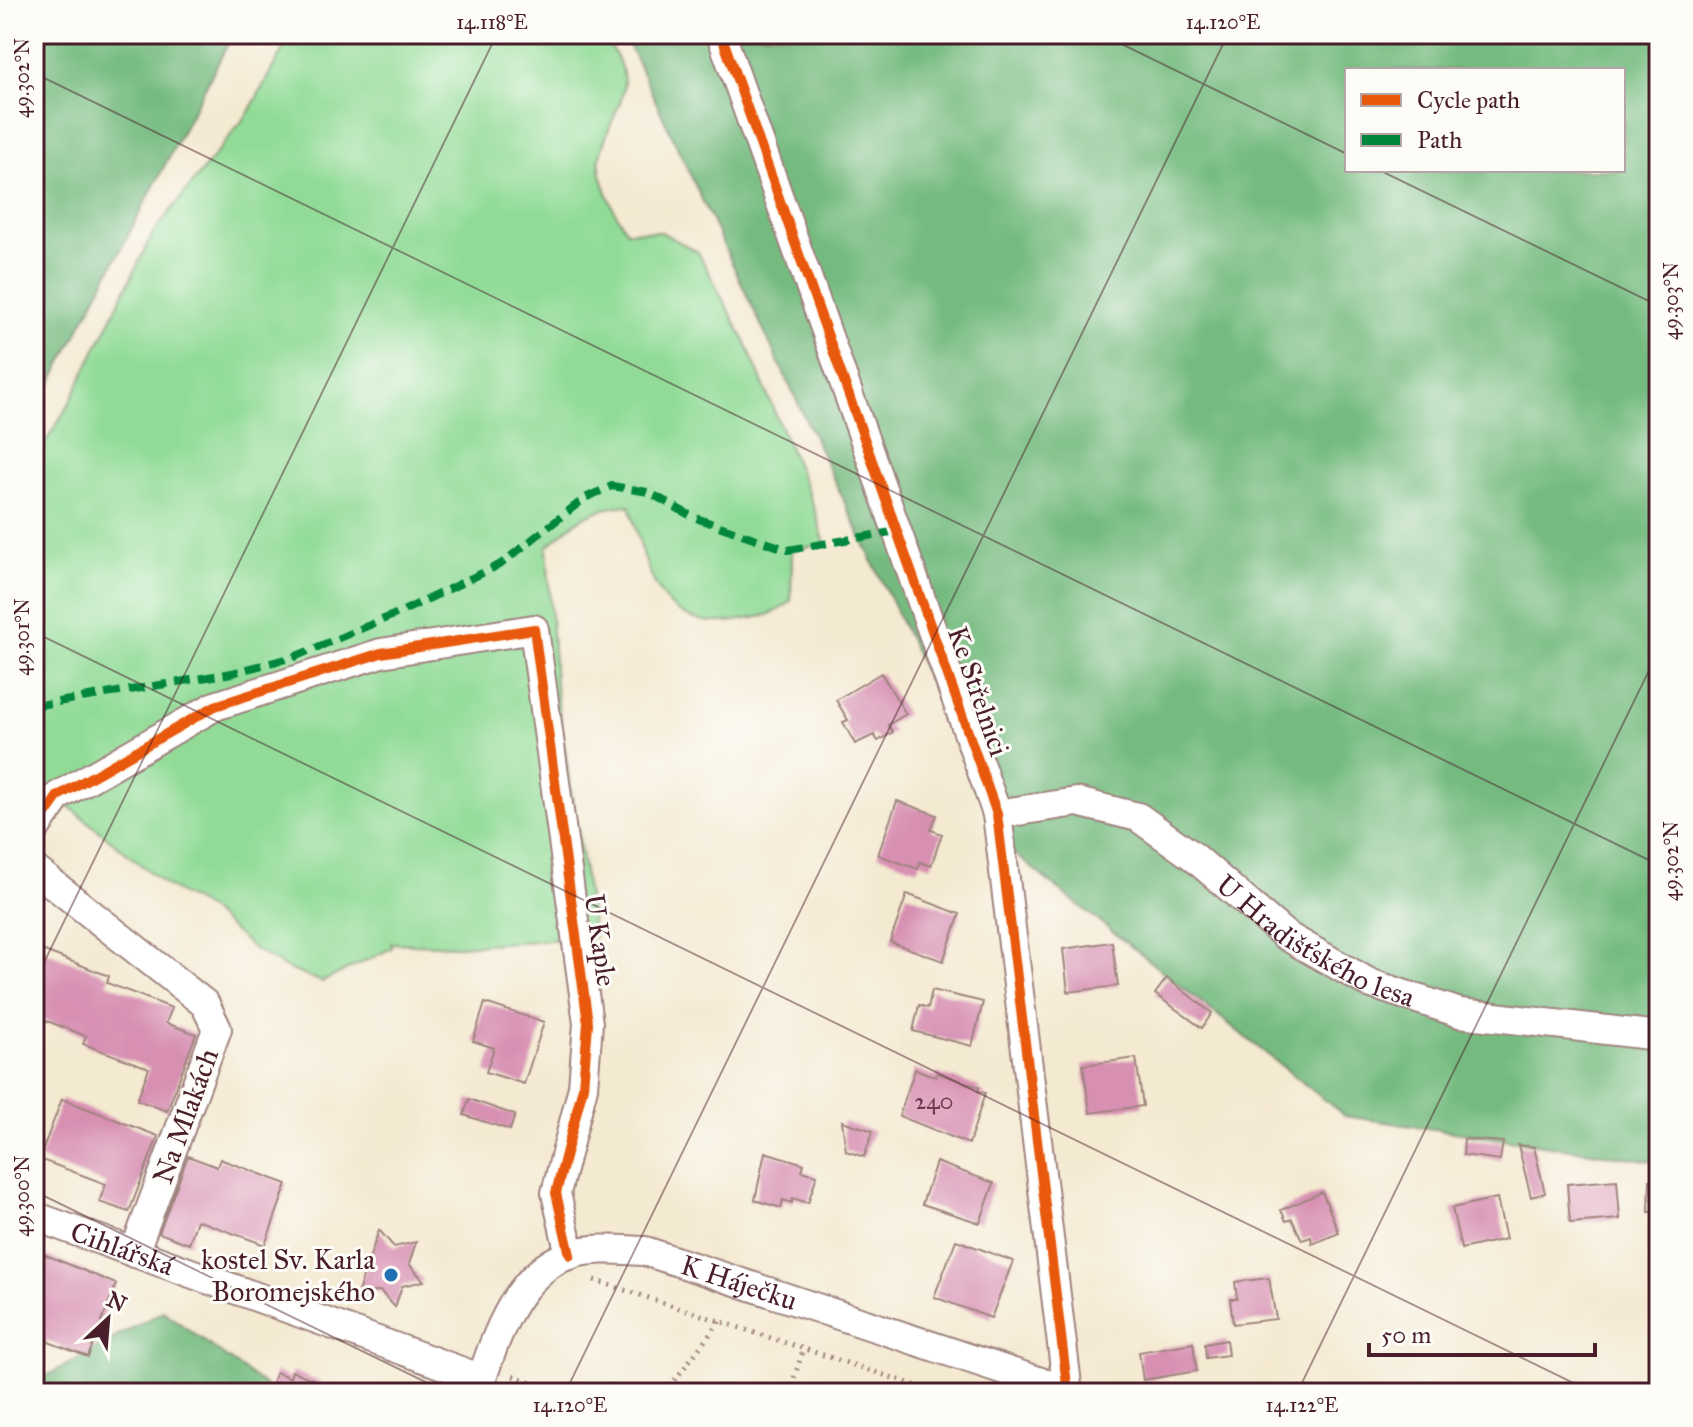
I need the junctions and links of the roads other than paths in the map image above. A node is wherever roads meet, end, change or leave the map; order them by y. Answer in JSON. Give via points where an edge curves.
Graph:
{"nodes":[{"id":1,"x":721,"y":34,"type":"edge"},
{"id":2,"x":997,"y":814,"type":"junction"},
{"id":3,"x":34,"y":830,"type":"edge"},
{"id":4,"x":34,"y":869,"type":"edge"},
{"id":5,"x":1659,"y":1036,"type":"edge"},
{"id":6,"x":34,"y":1216,"type":"edge"},
{"id":7,"x":134,"y":1253,"type":"junction"},
{"id":8,"x":575,"y":1265,"type":"junction"},
{"id":9,"x":489,"y":1386,"type":"edge"},
{"id":10,"x":1068,"y":1392,"type":"edge"}],
"edges":[{"from":1,"to":2,"type":"street","name":"Ke Střelnici"},
{"from":2,"to":5,"type":"street","name":"U Hradišťského lesa","via":[[1077,802],[1138,817],[1285,935],[1369,983],[1460,1013]]},
{"from":2,"to":10,"type":"street","name":"Ke Střelnici"},
{"from":3,"to":8,"type":"street","name":"U Kaple","via":[[58,796],[215,706],[381,653],[534,629],[588,1023],[583,1087],[556,1193]]},
{"from":4,"to":7,"type":"street","name":"Na Mlakách","via":[[205,1004],[217,1029]]},
{"from":6,"to":7,"type":"street","name":"Cihlářská"},
{"from":7,"to":9,"type":"street","name":"Cihlářská"},
{"from":8,"to":9,"type":"street","name":"K Háječku","via":[[537,1273],[517,1298],[502,1326]]},
{"from":8,"to":10,"type":"street","name":"K Háječku","via":[[601,1249],[645,1251]]}]}
